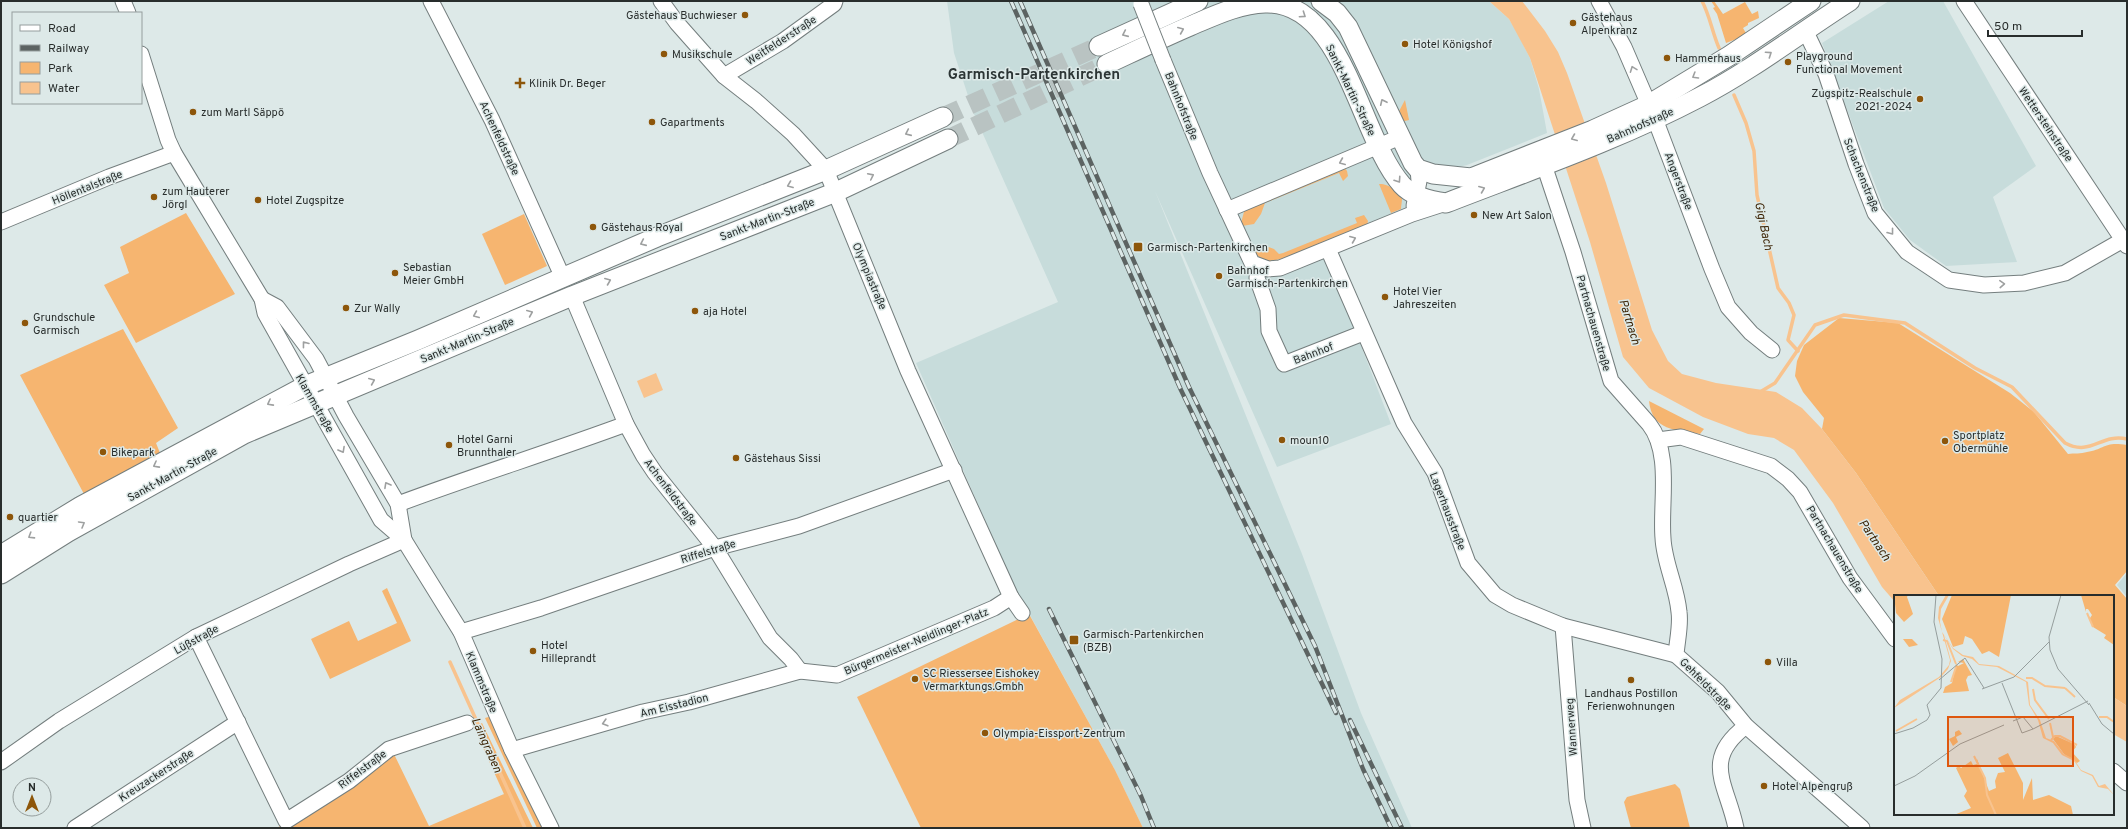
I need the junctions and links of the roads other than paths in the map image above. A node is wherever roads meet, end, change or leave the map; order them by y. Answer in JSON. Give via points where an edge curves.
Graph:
{"nodes":[{"id":1,"x":123,"y":1,"type":"edge"},
{"id":2,"x":431,"y":1,"type":"edge"},
{"id":3,"x":662,"y":1,"type":"edge"},
{"id":4,"x":835,"y":1,"type":"edge"},
{"id":5,"x":1198,"y":1,"type":"edge"},
{"id":6,"x":1321,"y":1,"type":"edge"},
{"id":7,"x":1599,"y":1,"type":"edge"},
{"id":8,"x":1812,"y":1,"type":"edge"},
{"id":9,"x":1850,"y":1,"type":"edge"},
{"id":10,"x":1964,"y":1,"type":"edge"},
{"id":11,"x":1140,"y":2,"type":"edge"},
{"id":12,"x":128,"y":12,"type":"edge"},
{"id":13,"x":1805,"y":30,"type":"junction"},
{"id":14,"x":1099,"y":46,"type":"tunnel mouth"},
{"id":15,"x":142,"y":57,"type":"edge"},
{"id":16,"x":1107,"y":64,"type":"tunnel mouth"},
{"id":17,"x":724,"y":76,"type":"junction"},
{"id":18,"x":1652,"y":112,"type":"junction"},
{"id":19,"x":943,"y":117,"type":"tunnel mouth"},
{"id":20,"x":1400,"y":137,"type":"junction"},
{"id":21,"x":948,"y":139,"type":"tunnel mouth"},
{"id":22,"x":1378,"y":146,"type":"junction"},
{"id":23,"x":174,"y":153,"type":"junction"},
{"id":24,"x":1550,"y":155,"type":"junction"},
{"id":25,"x":826,"y":170,"type":"junction"},
{"id":26,"x":1426,"y":172,"type":"junction"},
{"id":27,"x":836,"y":192,"type":"junction"},
{"id":28,"x":1417,"y":195,"type":"junction"},
{"id":29,"x":1446,"y":203,"type":"junction"},
{"id":30,"x":1227,"y":210,"type":"junction"},
{"id":31,"x":1412,"y":214,"type":"junction"},
{"id":32,"x":1,"y":222,"type":"edge"},
{"id":33,"x":2125,"y":243,"type":"edge"},
{"id":34,"x":1328,"y":249,"type":"junction"},
{"id":35,"x":1258,"y":267,"type":"junction"},
{"id":36,"x":563,"y":278,"type":"junction"},
{"id":37,"x":572,"y":296,"type":"junction"},
{"id":38,"x":262,"y":299,"type":"junction"},
{"id":39,"x":1268,"y":321,"type":"joint"},
{"id":40,"x":1363,"y":333,"type":"junction"},
{"id":41,"x":1772,"y":350,"type":"dead end"},
{"id":42,"x":325,"y":377,"type":"junction"},
{"id":43,"x":305,"y":386,"type":"junction"},
{"id":44,"x":336,"y":396,"type":"junction"},
{"id":45,"x":315,"y":404,"type":"junction"},
{"id":46,"x":626,"y":424,"type":"junction"},
{"id":47,"x":1658,"y":440,"type":"junction"},
{"id":48,"x":954,"y":470,"type":"junction"},
{"id":49,"x":398,"y":504,"type":"junction"},
{"id":50,"x":404,"y":540,"type":"junction"},
{"id":51,"x":715,"y":548,"type":"junction"},
{"id":52,"x":1,"y":555,"type":"edge"},
{"id":53,"x":1,"y":574,"type":"edge"},
{"id":54,"x":1011,"y":597,"type":"junction"},
{"id":55,"x":1022,"y":613,"type":"dead end"},
{"id":56,"x":1563,"y":626,"type":"junction"},
{"id":57,"x":461,"y":632,"type":"junction"},
{"id":58,"x":196,"y":637,"type":"junction"},
{"id":59,"x":1894,"y":638,"type":"edge"},
{"id":60,"x":1676,"y":655,"type":"junction"},
{"id":61,"x":800,"y":671,"type":"junction"},
{"id":62,"x":837,"y":675,"type":"joint"},
{"id":63,"x":238,"y":722,"type":"junction"},
{"id":64,"x":467,"y":723,"type":"dead end"},
{"id":65,"x":1746,"y":726,"type":"junction"},
{"id":66,"x":512,"y":750,"type":"junction"},
{"id":67,"x":1,"y":762,"type":"edge"},
{"id":68,"x":2114,"y":772,"type":"edge"},
{"id":69,"x":2127,"y":783,"type":"edge"},
{"id":70,"x":75,"y":828,"type":"edge"},
{"id":71,"x":551,"y":828,"type":"edge"},
{"id":72,"x":1584,"y":828,"type":"edge"},
{"id":73,"x":1736,"y":828,"type":"edge"},
{"id":74,"x":1862,"y":828,"type":"edge"}],
"edges":[{"from":1,"to":12,"type":"street"},
{"from":2,"to":36,"type":"street","name":"Achenfeldstraße","via":[[492,120]]},
{"from":3,"to":17,"type":"street","name":"Olympiastraße","via":[[677,23]]},
{"from":4,"to":17,"type":"street","name":"Weitfelderstraße","via":[[783,41]]},
{"from":5,"to":14,"type":"main road","one_way":true},
{"from":20,"to":6,"type":"main road","one_way":true,"via":[[1348,26],[1337,13]]},
{"from":18,"to":7,"type":"street","name":"Angerstraße","one_way":true,"via":[[1624,47]]},
{"from":8,"to":18,"type":"main road","name":"Bahnhofstraße","one_way":true,"via":[[1729,56]]},
{"from":9,"to":13,"type":"main road","name":"Bahnhofstraße"},
{"from":10,"to":33,"type":"street","name":"Wettersteinstraße"},
{"from":11,"to":30,"type":"street","name":"Bahnhofstraße","bridge":true},
{"from":18,"to":13,"type":"main road","name":"Bahnhofstraße","one_way":true,"via":[[1737,76]]},
{"from":13,"to":33,"type":"street","name":"Schachenstraße","one_way":true,"via":[[1826,74],[1875,213],[1907,252],[1949,280],[1984,285],[2024,283],[2065,273]]},
{"from":15,"to":23,"type":"street","name":"Klammstraße"},
{"from":16,"to":22,"type":"main road","name":"Sankt-Martin-Straße","one_way":true,"via":[[1220,13],[1265,3],[1282,4],[1301,13],[1322,32],[1344,71]]},
{"from":17,"to":25,"type":"street","name":"Olympiastraße","via":[[793,134]]},
{"from":18,"to":24,"type":"main road","name":"Bahnhofstraße"},
{"from":18,"to":41,"type":"street","name":"Angerstraße","via":[[1728,306],[1751,333]]},
{"from":19,"to":25,"type":"main road","name":"Sankt-Martin-Straße","one_way":true},
{"from":20,"to":22,"type":"street"},
{"from":20,"to":26,"type":"main road","via":[[1410,159]]},
{"from":27,"to":21,"type":"main road","name":"Sankt-Martin-Straße","one_way":true},
{"from":22,"to":28,"type":"main road","name":"Sankt-Martin-Straße","one_way":true,"via":[[1402,186]]},
{"from":22,"to":30,"type":"street","one_way":true},
{"from":23,"to":32,"type":"street","name":"Höllentalstraße"},
{"from":23,"to":38,"type":"street","name":"Klammstraße"},
{"from":24,"to":26,"type":"main road","name":"Bahnhofstraße","via":[[1471,178]]},
{"from":29,"to":24,"type":"main road","name":"Bahnhofstraße","one_way":true},
{"from":24,"to":47,"type":"street","name":"Partnachauenstraße","via":[[1573,252],[1611,381],[1650,424]]},
{"from":25,"to":27,"type":"street","name":"Olympiastraße"},
{"from":25,"to":36,"type":"main road","name":"Sankt-Martin-Straße","one_way":true},
{"from":26,"to":28,"type":"street","via":[[1419,181]]},
{"from":37,"to":27,"type":"main road","name":"Sankt-Martin-Straße","one_way":true},
{"from":27,"to":48,"type":"street","name":"Olympiastraße","via":[[908,371]]},
{"from":28,"to":29,"type":"main road","name":"Sankt-Martin-Straße"},
{"from":28,"to":31,"type":"street"},
{"from":29,"to":31,"type":"street","name":"Bahnhofstraße"},
{"from":30,"to":35,"type":"street","name":"Bahnhofstraße","via":[[1252,263]]},
{"from":34,"to":31,"type":"street","name":"Bahnhofstraße","one_way":true},
{"from":34,"to":35,"type":"street","name":"Bahnhofstraße","via":[[1280,268]]},
{"from":34,"to":40,"type":"street","name":"Lagerhausstraße"},
{"from":35,"to":39,"type":"street","name":"Bahnhofstraße","via":[[1258,278],[1268,309]]},
{"from":36,"to":42,"type":"main road","name":"Sankt-Martin-Straße","one_way":true},
{"from":44,"to":37,"type":"main road","name":"Sankt-Martin-Straße","one_way":true},
{"from":37,"to":46,"type":"street","name":"Achenfeldstraße"},
{"from":42,"to":38,"type":"street","name":"Klammstraße","one_way":true,"via":[[316,358],[277,307]]},
{"from":38,"to":43,"type":"street","name":"Klammstraße","via":[[265,313]]},
{"from":39,"to":40,"type":"street","name":"Bahnhof","via":[[1269,331],[1284,364]]},
{"from":40,"to":56,"type":"street","name":"Lagerhausstraße","via":[[1404,423],[1435,473],[1468,564],[1496,595],[1512,605]]},
{"from":42,"to":43,"type":"main road","name":"Sankt-Martin-Straße"},
{"from":42,"to":44,"type":"street","name":"Klammstraße"},
{"from":43,"to":45,"type":"street","name":"Klammstraße"},
{"from":43,"to":52,"type":"main road","name":"Sankt-Martin-Straße","one_way":true,"via":[[81,506]]},
{"from":44,"to":45,"type":"main road","name":"Sankt-Martin-Straße"},
{"from":49,"to":44,"type":"street","name":"Klammstraße","one_way":true},
{"from":45,"to":50,"type":"street","name":"Klammstraße","one_way":true,"via":[[381,520]]},
{"from":53,"to":45,"type":"main road","name":"Sankt-Martin-Straße","one_way":true,"via":[[68,532],[244,434]]},
{"from":46,"to":49,"type":"street"},
{"from":46,"to":51,"type":"street","name":"Achenfeldstraße","via":[[655,473]]},
{"from":47,"to":59,"type":"street","name":"Partnachauenstraße","via":[[1681,437],[1771,466],[1788,479],[1800,492],[1850,578]]},
{"from":47,"to":60,"type":"street","name":"Gehfeldstraße","via":[[1664,499],[1663,538],[1680,613]]},
{"from":48,"to":51,"type":"street","name":"Riffelstraße","via":[[800,526]]},
{"from":48,"to":54,"type":"street","name":"Olympiastraße"},
{"from":49,"to":50,"type":"street","name":"Klammstraße"},
{"from":50,"to":57,"type":"street","name":"Klammstraße"},
{"from":50,"to":58,"type":"street","name":"Lüßstraße"},
{"from":51,"to":57,"type":"street","name":"Riffelstraße","via":[[541,608]]},
{"from":51,"to":61,"type":"street","name":"Achenfeldstraße","via":[[770,638],[791,658]]},
{"from":54,"to":55,"type":"street","name":"Olympiastraße"},
{"from":54,"to":62,"type":"street","name":"Bürgermeister-Neidlinger-Platz","via":[[994,608]]},
{"from":56,"to":60,"type":"street","name":"Lagerhausstraße"},
{"from":56,"to":72,"type":"street","name":"Wannerweg","via":[[1577,800]]},
{"from":57,"to":66,"type":"street","name":"Klammstraße"},
{"from":58,"to":63,"type":"street"},
{"from":58,"to":67,"type":"street","name":"Lüßstraße","via":[[59,721]]},
{"from":60,"to":65,"type":"street","name":"Gehfeldstraße","via":[[1718,692]]},
{"from":61,"to":62,"type":"street","name":"Am Eisstadion"},
{"from":61,"to":66,"type":"street","name":"Am Eisstadion","one_way":true},
{"from":63,"to":64,"type":"street","name":"Riffelstraße","via":[[286,821],[349,781],[389,749]]},
{"from":63,"to":70,"type":"street","name":"Kreuzackerstraße"},
{"from":65,"to":73,"type":"street","via":[[1732,736],[1722,752],[1719,769]]},
{"from":65,"to":74,"type":"street","name":"Gehfeldstraße"},
{"from":66,"to":71,"type":"street","name":"Klammstraße"},
{"from":68,"to":69,"type":"street"}]}
